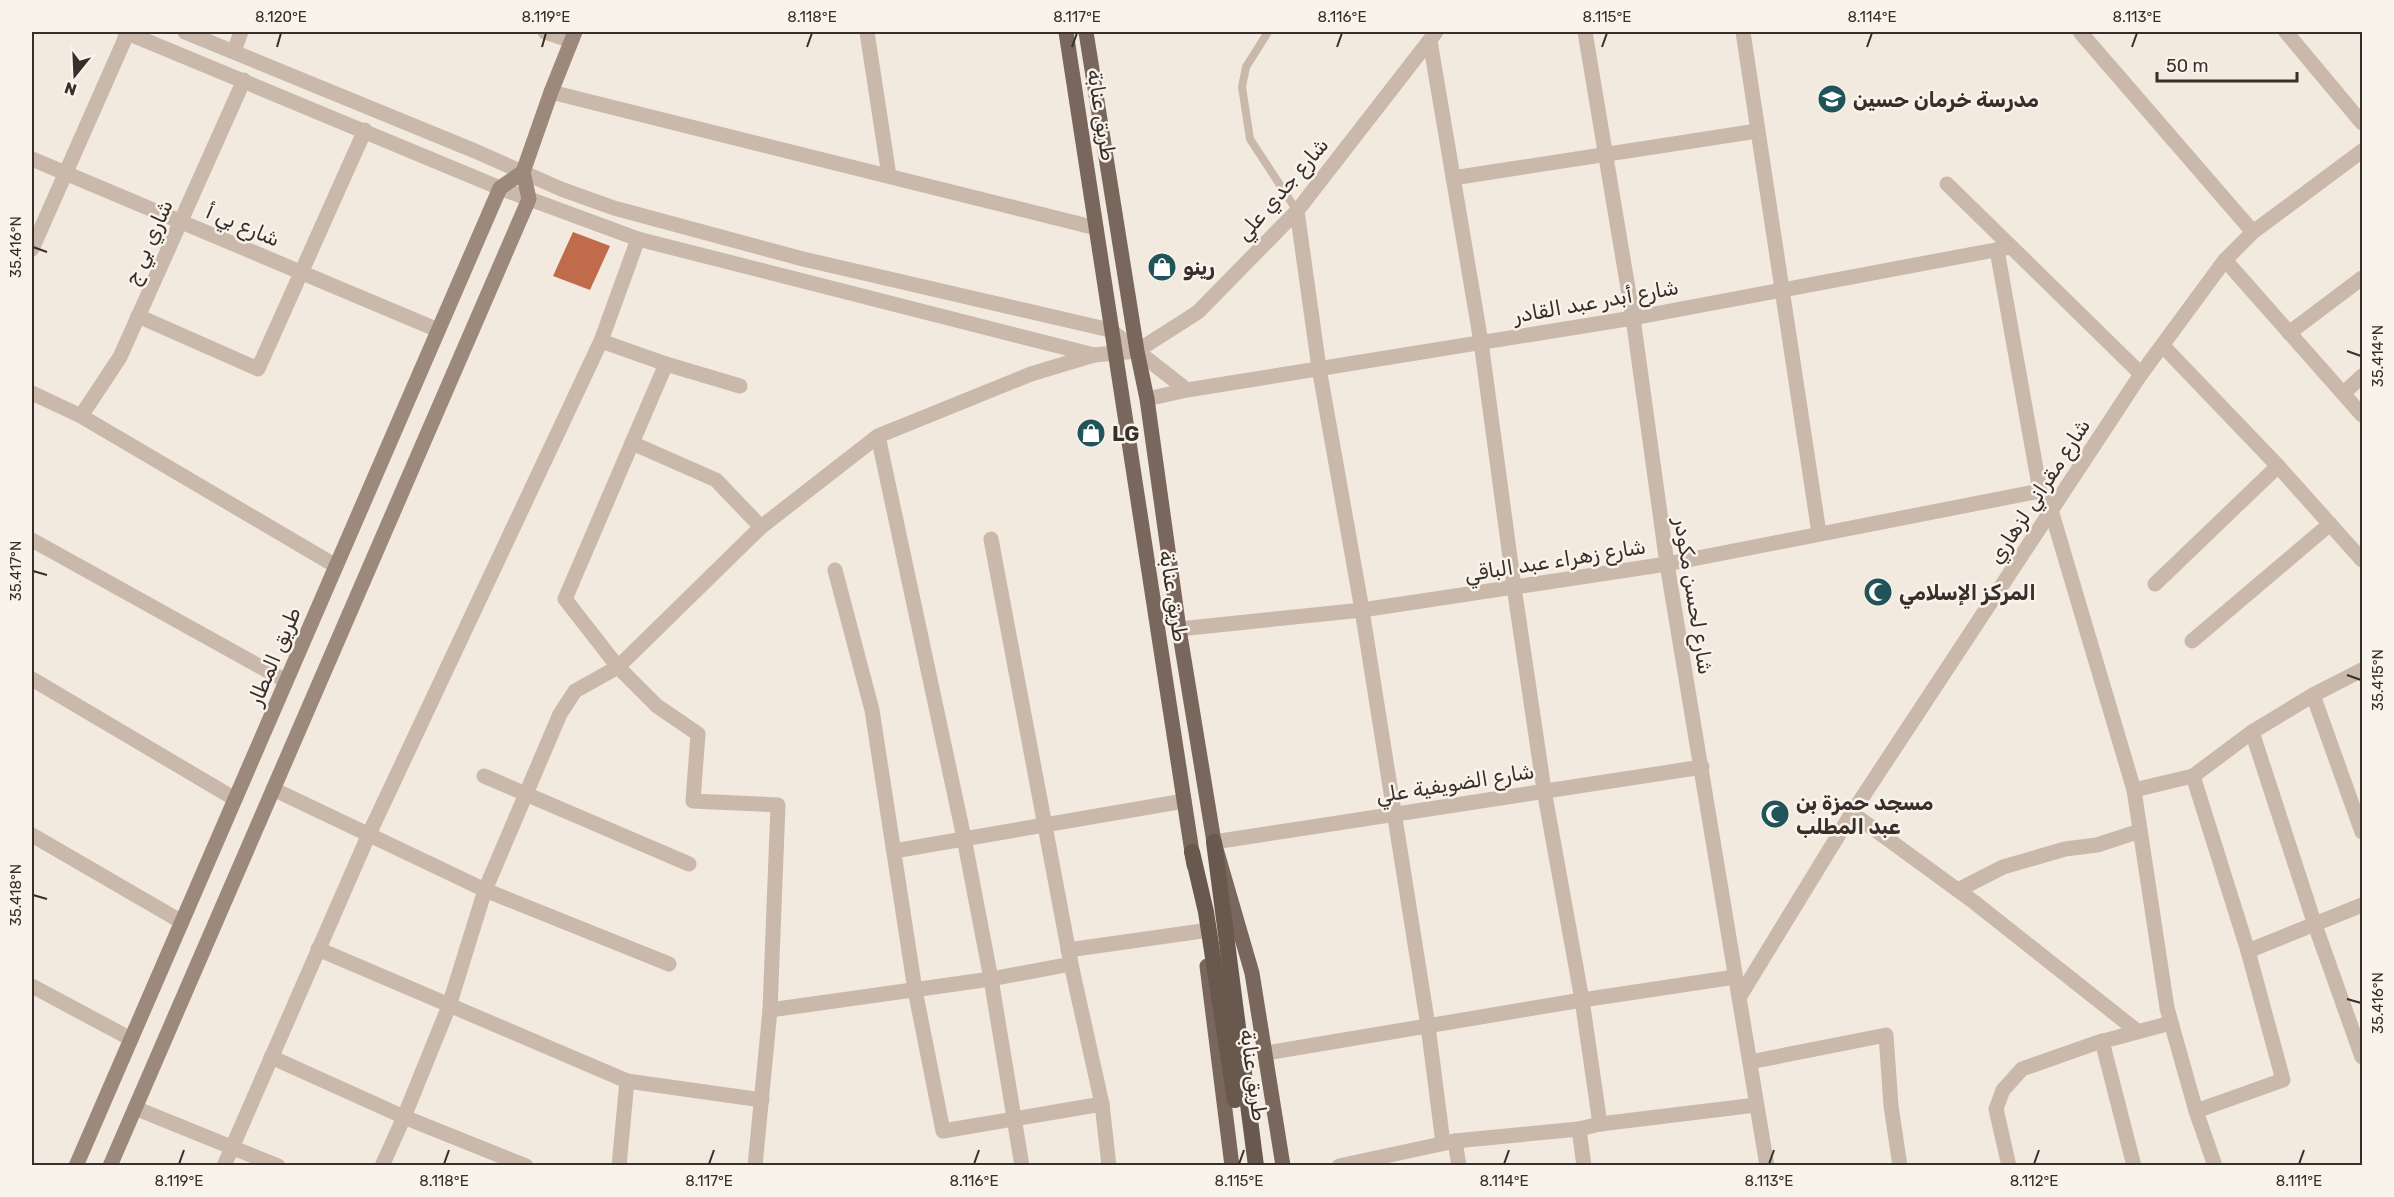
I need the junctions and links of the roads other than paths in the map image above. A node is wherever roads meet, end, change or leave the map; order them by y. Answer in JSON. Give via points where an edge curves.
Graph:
{"nodes":[{"id":1,"x":127,"y":32,"type":"edge"},
{"id":2,"x":185,"y":32,"type":"edge"},
{"id":3,"x":241,"y":32,"type":"edge"},
{"id":4,"x":545,"y":32,"type":"edge"},
{"id":5,"x":867,"y":32,"type":"edge"},
{"id":6,"x":1066,"y":32,"type":"edge"},
{"id":7,"x":1086,"y":32,"type":"edge"},
{"id":8,"x":1268,"y":32,"type":"edge"},
{"id":9,"x":1585,"y":32,"type":"edge"},
{"id":10,"x":1743,"y":32,"type":"edge"},
{"id":11,"x":2082,"y":32,"type":"edge"},
{"id":12,"x":2286,"y":32,"type":"edge"},
{"id":13,"x":573,"y":36,"type":"edge"},
{"id":14,"x":1433,"y":36,"type":"edge"},
{"id":15,"x":234,"y":51,"type":"junction"},
{"id":16,"x":244,"y":80,"type":"junction"},
{"id":17,"x":551,"y":92,"type":"junction"},
{"id":18,"x":2362,"y":123,"type":"edge"},
{"id":19,"x":365,"y":130,"type":"junction"},
{"id":20,"x":1757,"y":130,"type":"junction"},
{"id":21,"x":2362,"y":152,"type":"edge"},
{"id":22,"x":1605,"y":154,"type":"junction"},
{"id":23,"x":32,"y":159,"type":"edge"},
{"id":24,"x":523,"y":172,"type":"junction"},
{"id":25,"x":65,"y":173,"type":"junction"},
{"id":26,"x":889,"y":176,"type":"junction"},
{"id":27,"x":1453,"y":178,"type":"junction"},
{"id":28,"x":1947,"y":184,"type":"dead end"},
{"id":29,"x":500,"y":188,"type":"junction"},
{"id":30,"x":529,"y":199,"type":"junction"},
{"id":31,"x":1297,"y":211,"type":"junction"},
{"id":32,"x":181,"y":221,"type":"junction"},
{"id":33,"x":1096,"y":228,"type":"junction"},
{"id":34,"x":2253,"y":232,"type":"junction"},
{"id":35,"x":638,"y":239,"type":"junction"},
{"id":36,"x":32,"y":249,"type":"edge"},
{"id":37,"x":2004,"y":249,"type":"junction"},
{"id":38,"x":2224,"y":260,"type":"junction"},
{"id":39,"x":302,"y":272,"type":"junction"},
{"id":40,"x":2362,"y":278,"type":"edge"},
{"id":41,"x":1784,"y":289,"type":"junction"},
{"id":42,"x":138,"y":316,"type":"junction"},
{"id":43,"x":1633,"y":318,"type":"junction"},
{"id":44,"x":438,"y":330,"type":"junction"},
{"id":45,"x":1110,"y":330,"type":"junction"},
{"id":46,"x":2289,"y":333,"type":"junction"},
{"id":47,"x":601,"y":341,"type":"junction"},
{"id":48,"x":1481,"y":342,"type":"junction"},
{"id":49,"x":2163,"y":346,"type":"junction"},
{"id":50,"x":1137,"y":351,"type":"junction"},
{"id":51,"x":1114,"y":354,"type":"junction"},
{"id":52,"x":1094,"y":355,"type":"junction"},
{"id":53,"x":666,"y":364,"type":"junction"},
{"id":54,"x":1319,"y":368,"type":"junction"},
{"id":55,"x":2141,"y":374,"type":"junction"},
{"id":56,"x":2362,"y":376,"type":"edge"},
{"id":57,"x":740,"y":386,"type":"dead end"},
{"id":58,"x":1187,"y":390,"type":"junction"},
{"id":59,"x":32,"y":393,"type":"edge"},
{"id":60,"x":2344,"y":393,"type":"junction"},
{"id":61,"x":1147,"y":399,"type":"junction"},
{"id":62,"x":2362,"y":415,"type":"edge"},
{"id":63,"x":81,"y":416,"type":"junction"},
{"id":64,"x":878,"y":436,"type":"junction"},
{"id":65,"x":632,"y":443,"type":"junction"},
{"id":66,"x":2278,"y":466,"type":"junction"},
{"id":67,"x":2040,"y":491,"type":"junction"},
{"id":68,"x":2051,"y":510,"type":"junction"},
{"id":69,"x":2330,"y":524,"type":"junction"},
{"id":70,"x":761,"y":526,"type":"junction"},
{"id":71,"x":1819,"y":534,"type":"junction"},
{"id":72,"x":991,"y":539,"type":"dead end"},
{"id":73,"x":32,"y":540,"type":"edge"},
{"id":74,"x":2362,"y":560,"type":"edge"},
{"id":75,"x":1667,"y":564,"type":"junction"},
{"id":76,"x":336,"y":566,"type":"junction"},
{"id":77,"x":836,"y":570,"type":"dead end"},
{"id":78,"x":2155,"y":584,"type":"dead end"},
{"id":79,"x":1514,"y":587,"type":"junction"},
{"id":80,"x":1362,"y":610,"type":"junction"},
{"id":81,"x":1179,"y":628,"type":"junction"},
{"id":82,"x":2192,"y":641,"type":"dead end"},
{"id":83,"x":618,"y":667,"type":"junction"},
{"id":84,"x":2362,"y":670,"type":"edge"},
{"id":85,"x":32,"y":679,"type":"edge"},
{"id":86,"x":286,"y":681,"type":"junction"},
{"id":87,"x":2313,"y":695,"type":"junction"},
{"id":88,"x":2252,"y":732,"type":"junction"},
{"id":89,"x":1702,"y":767,"type":"junction"},
{"id":90,"x":484,"y":776,"type":"dead end"},
{"id":91,"x":2193,"y":776,"type":"junction"},
{"id":92,"x":273,"y":789,"type":"junction"},
{"id":93,"x":1544,"y":790,"type":"junction"},
{"id":94,"x":2134,"y":790,"type":"junction"},
{"id":95,"x":526,"y":794,"type":"junction"},
{"id":96,"x":235,"y":799,"type":"junction"},
{"id":97,"x":1184,"y":801,"type":"junction"},
{"id":98,"x":1852,"y":813,"type":"junction"},
{"id":99,"x":1394,"y":814,"type":"junction"},
{"id":100,"x":1045,"y":826,"type":"junction"},
{"id":101,"x":2140,"y":831,"type":"junction"},
{"id":102,"x":2362,"y":832,"type":"edge"},
{"id":103,"x":369,"y":834,"type":"junction"},
{"id":104,"x":32,"y":835,"type":"edge"},
{"id":105,"x":964,"y":838,"type":"junction"},
{"id":106,"x":1214,"y":842,"type":"junction"},
{"id":107,"x":894,"y":851,"type":"junction"},
{"id":108,"x":1192,"y":852,"type":"junction"},
{"id":109,"x":689,"y":864,"type":"dead end"},
{"id":110,"x":485,"y":890,"type":"junction"},
{"id":111,"x":1958,"y":890,"type":"junction"},
{"id":112,"x":2362,"y":905,"type":"edge"},
{"id":113,"x":182,"y":922,"type":"junction"},
{"id":114,"x":2315,"y":925,"type":"junction"},
{"id":115,"x":1202,"y":931,"type":"junction"},
{"id":116,"x":318,"y":949,"type":"junction"},
{"id":117,"x":2248,"y":951,"type":"junction"},
{"id":118,"x":1070,"y":957,"type":"junction"},
{"id":119,"x":669,"y":964,"type":"dead end"},
{"id":120,"x":1735,"y":977,"type":"junction"},
{"id":121,"x":991,"y":979,"type":"junction"},
{"id":122,"x":32,"y":986,"type":"edge"},
{"id":123,"x":915,"y":990,"type":"junction"},
{"id":124,"x":1740,"y":996,"type":"junction"},
{"id":125,"x":1581,"y":1000,"type":"junction"},
{"id":126,"x":449,"y":1006,"type":"junction"},
{"id":127,"x":770,"y":1010,"type":"junction"},
{"id":128,"x":2171,"y":1023,"type":"junction"},
{"id":129,"x":1428,"y":1026,"type":"junction"},
{"id":130,"x":2137,"y":1031,"type":"junction"},
{"id":131,"x":131,"y":1039,"type":"junction"},
{"id":132,"x":2102,"y":1041,"type":"junction"},
{"id":133,"x":1266,"y":1053,"type":"junction"},
{"id":134,"x":271,"y":1057,"type":"junction"},
{"id":135,"x":2362,"y":1057,"type":"edge"},
{"id":136,"x":1750,"y":1062,"type":"junction"},
{"id":137,"x":627,"y":1081,"type":"junction"},
{"id":138,"x":762,"y":1100,"type":"junction"},
{"id":139,"x":1102,"y":1104,"type":"junction"},
{"id":140,"x":1756,"y":1105,"type":"junction"},
{"id":141,"x":135,"y":1108,"type":"junction"},
{"id":142,"x":2196,"y":1111,"type":"junction"},
{"id":143,"x":404,"y":1117,"type":"junction"},
{"id":144,"x":1014,"y":1119,"type":"junction"},
{"id":145,"x":1600,"y":1124,"type":"junction"},
{"id":146,"x":1579,"y":1129,"type":"junction"},
{"id":147,"x":1449,"y":1142,"type":"junction"},
{"id":148,"x":231,"y":1147,"type":"junction"},
{"id":149,"x":76,"y":1166,"type":"edge"},
{"id":150,"x":110,"y":1166,"type":"edge"},
{"id":151,"x":224,"y":1166,"type":"edge"},
{"id":152,"x":278,"y":1166,"type":"edge"},
{"id":153,"x":382,"y":1166,"type":"edge"},
{"id":154,"x":526,"y":1166,"type":"edge"},
{"id":155,"x":618,"y":1166,"type":"edge"},
{"id":156,"x":755,"y":1166,"type":"edge"},
{"id":157,"x":1022,"y":1166,"type":"edge"},
{"id":158,"x":1109,"y":1166,"type":"edge"},
{"id":159,"x":1232,"y":1166,"type":"edge"},
{"id":160,"x":1244,"y":1166,"type":"edge"},
{"id":161,"x":1256,"y":1166,"type":"edge"},
{"id":162,"x":1283,"y":1166,"type":"edge"},
{"id":163,"x":1339,"y":1166,"type":"edge"},
{"id":164,"x":1459,"y":1166,"type":"edge"},
{"id":165,"x":1584,"y":1166,"type":"edge"},
{"id":166,"x":1767,"y":1166,"type":"edge"},
{"id":167,"x":1900,"y":1166,"type":"edge"},
{"id":168,"x":2008,"y":1166,"type":"edge"},
{"id":169,"x":2134,"y":1166,"type":"edge"},
{"id":170,"x":2216,"y":1166,"type":"edge"}],
"edges":[{"from":1,"to":16,"type":"street"},
{"from":1,"to":25,"type":"street"},
{"from":2,"to":15,"type":"street"},
{"from":3,"to":15,"type":"street"},
{"from":4,"to":13,"type":"street"},
{"from":5,"to":26,"type":"street"},
{"from":6,"to":33,"type":"main road","name":"طريق عنابة"},
{"from":7,"to":50,"type":"main road","name":"طريق عنابة"},
{"from":8,"to":31,"type":"lane","via":[[1246,67],[1242,87],[1250,139]]},
{"from":9,"to":22,"type":"street","name":"شارع لحسن مكودر"},
{"from":10,"to":20,"type":"street"},
{"from":11,"to":34,"type":"street"},
{"from":12,"to":18,"type":"street"},
{"from":13,"to":17,"type":"main road"},
{"from":14,"to":27,"type":"street"},
{"from":14,"to":31,"type":"street","name":"شارع جدي علي"},
{"from":15,"to":24,"type":"street"},
{"from":16,"to":19,"type":"street"},
{"from":16,"to":32,"type":"street","name":"شاري بي ج"},
{"from":17,"to":24,"type":"main road"},
{"from":17,"to":26,"type":"street"},
{"from":19,"to":29,"type":"street"},
{"from":19,"to":39,"type":"street"},
{"from":20,"to":22,"type":"street"},
{"from":20,"to":41,"type":"street"},
{"from":21,"to":34,"type":"street","name":"شارع مقراني لزهاري"},
{"from":22,"to":27,"type":"street"},
{"from":22,"to":43,"type":"street","name":"شارع لحسن مكودر"},
{"from":23,"to":25,"type":"street","name":"شارع بي أ"},
{"from":24,"to":29,"type":"main road"},
{"from":24,"to":30,"type":"main road"},
{"from":24,"to":45,"type":"street","via":[[614,208],[694,231]]},
{"from":25,"to":32,"type":"street","name":"شارع بي أ"},
{"from":25,"to":36,"type":"street"},
{"from":26,"to":33,"type":"street"},
{"from":27,"to":48,"type":"street"},
{"from":28,"to":37,"type":"street"},
{"from":29,"to":30,"type":"street"},
{"from":29,"to":44,"type":"main road","name":"طريق المطار"},
{"from":30,"to":35,"type":"street"},
{"from":30,"to":92,"type":"main road"},
{"from":31,"to":50,"type":"street","name":"شارع جدي علي","via":[[1198,312]]},
{"from":31,"to":54,"type":"street"},
{"from":32,"to":39,"type":"street","name":"شارع بي أ"},
{"from":32,"to":42,"type":"street","name":"شاري بي ج"},
{"from":33,"to":45,"type":"main road","name":"طريق عنابة"},
{"from":34,"to":38,"type":"street","name":"شارع مقراني لزهاري"},
{"from":35,"to":47,"type":"street"},
{"from":35,"to":52,"type":"street"},
{"from":37,"to":41,"type":"street","name":"شارع أبدر عبد القادر"},
{"from":37,"to":55,"type":"street"},
{"from":37,"to":67,"type":"street"},
{"from":38,"to":46,"type":"street"},
{"from":38,"to":49,"type":"street","name":"شارع مقراني لزهاري"},
{"from":39,"to":42,"type":"street","via":[[258,369]]},
{"from":39,"to":44,"type":"street","name":"شارع بي أ"},
{"from":40,"to":46,"type":"street"},
{"from":41,"to":43,"type":"street","name":"شارع أبدر عبد القادر"},
{"from":41,"to":71,"type":"street"},
{"from":42,"to":63,"type":"street","name":"شاري بي ج","via":[[120,357]]},
{"from":43,"to":48,"type":"street","name":"شارع أبدر عبد القادر"},
{"from":43,"to":75,"type":"street","name":"شارع لحسن مكودر"},
{"from":44,"to":76,"type":"main road","name":"طريق المطار"},
{"from":45,"to":50,"type":"street"},
{"from":45,"to":51,"type":"main road","name":"طريق عنابة"},
{"from":46,"to":60,"type":"street"},
{"from":47,"to":53,"type":"street"},
{"from":47,"to":103,"type":"street"},
{"from":48,"to":54,"type":"street","name":"شارع أبدر عبد القادر"},
{"from":48,"to":79,"type":"street"},
{"from":49,"to":55,"type":"street","name":"شارع مقراني لزهاري"},
{"from":49,"to":66,"type":"street"},
{"from":50,"to":51,"type":"street"},
{"from":50,"to":58,"type":"street"},
{"from":50,"to":61,"type":"main road","name":"طريق عنابة"},
{"from":51,"to":52,"type":"street"},
{"from":51,"to":97,"type":"main road","name":"طريق عنابة"},
{"from":52,"to":64,"type":"street","via":[[1031,374]]},
{"from":53,"to":57,"type":"street"},
{"from":53,"to":65,"type":"street"},
{"from":54,"to":58,"type":"street","name":"شارع أبدر عبد القادر"},
{"from":54,"to":80,"type":"street"},
{"from":55,"to":68,"type":"street","name":"شارع مقراني لزهاري"},
{"from":56,"to":60,"type":"street"},
{"from":58,"to":61,"type":"street","name":"شارع أبدر عبد القادر"},
{"from":59,"to":63,"type":"street"},
{"from":60,"to":62,"type":"street"},
{"from":61,"to":81,"type":"main road","name":"طريق عنابة"},
{"from":63,"to":76,"type":"street"},
{"from":64,"to":70,"type":"street"},
{"from":64,"to":105,"type":"street"},
{"from":65,"to":70,"type":"street","via":[[716,480]]},
{"from":65,"to":83,"type":"street","via":[[565,599]]},
{"from":66,"to":69,"type":"street"},
{"from":66,"to":78,"type":"street"},
{"from":67,"to":68,"type":"street"},
{"from":67,"to":71,"type":"street","name":"شارع زهراء عبد الباقي"},
{"from":68,"to":94,"type":"street"},
{"from":68,"to":98,"type":"street","name":"شارع مقراني لزهاري"},
{"from":69,"to":74,"type":"street"},
{"from":69,"to":82,"type":"street"},
{"from":70,"to":83,"type":"street"},
{"from":71,"to":75,"type":"street","name":"شارع زهراء عبد الباقي"},
{"from":72,"to":100,"type":"street"},
{"from":73,"to":86,"type":"street"},
{"from":75,"to":79,"type":"street","name":"شارع زهراء عبد الباقي"},
{"from":75,"to":89,"type":"street","name":"شارع لحسن مكودر"},
{"from":76,"to":86,"type":"main road","name":"طريق المطار"},
{"from":77,"to":107,"type":"street","via":[[872,710]]},
{"from":79,"to":80,"type":"street","name":"شارع زهراء عبد الباقي"},
{"from":79,"to":93,"type":"street"},
{"from":80,"to":81,"type":"street","name":"شارع زهراء عبد الباقي"},
{"from":80,"to":99,"type":"street"},
{"from":81,"to":106,"type":"main road","name":"طريق عنابة"},
{"from":83,"to":95,"type":"street","via":[[575,691],[560,714]]},
{"from":83,"to":127,"type":"street","via":[[657,706],[698,734],[693,801],[778,806]]},
{"from":84,"to":87,"type":"street"},
{"from":85,"to":96,"type":"street"},
{"from":86,"to":96,"type":"main road","name":"طريق المطار"},
{"from":87,"to":88,"type":"street"},
{"from":87,"to":102,"type":"street"},
{"from":88,"to":91,"type":"street"},
{"from":88,"to":114,"type":"street"},
{"from":89,"to":93,"type":"street","name":"شارع الضويفية علي"},
{"from":89,"to":120,"type":"street","name":"شارع لحسن مكودر"},
{"from":90,"to":95,"type":"street"},
{"from":91,"to":94,"type":"street"},
{"from":91,"to":117,"type":"street"},
{"from":92,"to":103,"type":"street"},
{"from":92,"to":141,"type":"main road"},
{"from":93,"to":99,"type":"street","name":"شارع الضويفية علي"},
{"from":93,"to":125,"type":"street"},
{"from":94,"to":101,"type":"street"},
{"from":95,"to":109,"type":"street"},
{"from":95,"to":110,"type":"street"},
{"from":96,"to":113,"type":"main road","name":"طريق المطار"},
{"from":97,"to":100,"type":"street"},
{"from":97,"to":108,"type":"main road","name":"طريق عنابة"},
{"from":98,"to":111,"type":"street"},
{"from":98,"to":124,"type":"street","name":"شارع مقراني لزهاري"},
{"from":99,"to":106,"type":"street","name":"شارع الضويفية علي"},
{"from":99,"to":129,"type":"street"},
{"from":100,"to":105,"type":"street"},
{"from":100,"to":118,"type":"street"},
{"from":101,"to":111,"type":"street","via":[[2004,867]]},
{"from":101,"to":128,"type":"street"},
{"from":103,"to":110,"type":"street"},
{"from":103,"to":116,"type":"street"},
{"from":104,"to":113,"type":"street"},
{"from":105,"to":107,"type":"street"},
{"from":105,"to":121,"type":"street"},
{"from":106,"to":133,"type":"main road","via":[[1252,973]]},
{"from":106,"to":161,"type":"highway","name":"طريق عنابة"},
{"from":107,"to":123,"type":"street"},
{"from":108,"to":115,"type":"main road"},
{"from":108,"to":160,"type":"highway","name":"طريق عنابة","via":[[1206,912]]},
{"from":110,"to":119,"type":"street"},
{"from":110,"to":126,"type":"street"},
{"from":111,"to":130,"type":"street"},
{"from":112,"to":114,"type":"street"},
{"from":113,"to":131,"type":"main road","name":"طريق المطار"},
{"from":114,"to":117,"type":"street"},
{"from":114,"to":135,"type":"street"},
{"from":115,"to":118,"type":"street"},
{"from":115,"to":159,"type":"main road"},
{"from":116,"to":126,"type":"street"},
{"from":116,"to":134,"type":"street"},
{"from":117,"to":142,"type":"street","via":[[2283,1080]]},
{"from":118,"to":121,"type":"street"},
{"from":118,"to":139,"type":"street"},
{"from":120,"to":124,"type":"street","name":"شارع لحسن مكودر"},
{"from":120,"to":125,"type":"street"},
{"from":121,"to":123,"type":"street"},
{"from":121,"to":144,"type":"street"},
{"from":122,"to":131,"type":"street"},
{"from":123,"to":127,"type":"street"},
{"from":123,"to":144,"type":"street","via":[[943,1131]]},
{"from":124,"to":136,"type":"street","name":"شارع لحسن مكودر"},
{"from":125,"to":129,"type":"street"},
{"from":125,"to":145,"type":"street"},
{"from":126,"to":137,"type":"street"},
{"from":126,"to":143,"type":"street"},
{"from":127,"to":138,"type":"street"},
{"from":128,"to":130,"type":"street"},
{"from":128,"to":142,"type":"street"},
{"from":129,"to":133,"type":"street"},
{"from":129,"to":147,"type":"street"},
{"from":130,"to":132,"type":"street"},
{"from":131,"to":149,"type":"main road","name":"طريق المطار"},
{"from":132,"to":168,"type":"street","via":[[2022,1069],[2003,1090],[1996,1109]]},
{"from":132,"to":169,"type":"street"},
{"from":133,"to":162,"type":"main road"},
{"from":134,"to":143,"type":"street"},
{"from":134,"to":148,"type":"street"},
{"from":136,"to":140,"type":"street","name":"شارع لحسن مكودر"},
{"from":136,"to":167,"type":"street","via":[[1886,1035]]},
{"from":137,"to":138,"type":"street"},
{"from":137,"to":155,"type":"street"},
{"from":138,"to":156,"type":"street"},
{"from":139,"to":144,"type":"street"},
{"from":139,"to":158,"type":"street"},
{"from":140,"to":145,"type":"street"},
{"from":140,"to":166,"type":"street","name":"شارع لحسن مكودر"},
{"from":141,"to":148,"type":"street"},
{"from":141,"to":150,"type":"main road"},
{"from":142,"to":170,"type":"street"},
{"from":143,"to":153,"type":"street"},
{"from":143,"to":154,"type":"street"},
{"from":144,"to":157,"type":"street"},
{"from":145,"to":146,"type":"street"},
{"from":146,"to":147,"type":"street"},
{"from":146,"to":165,"type":"street"},
{"from":147,"to":163,"type":"street"},
{"from":147,"to":164,"type":"street"},
{"from":148,"to":151,"type":"street"},
{"from":148,"to":152,"type":"street"}]}
